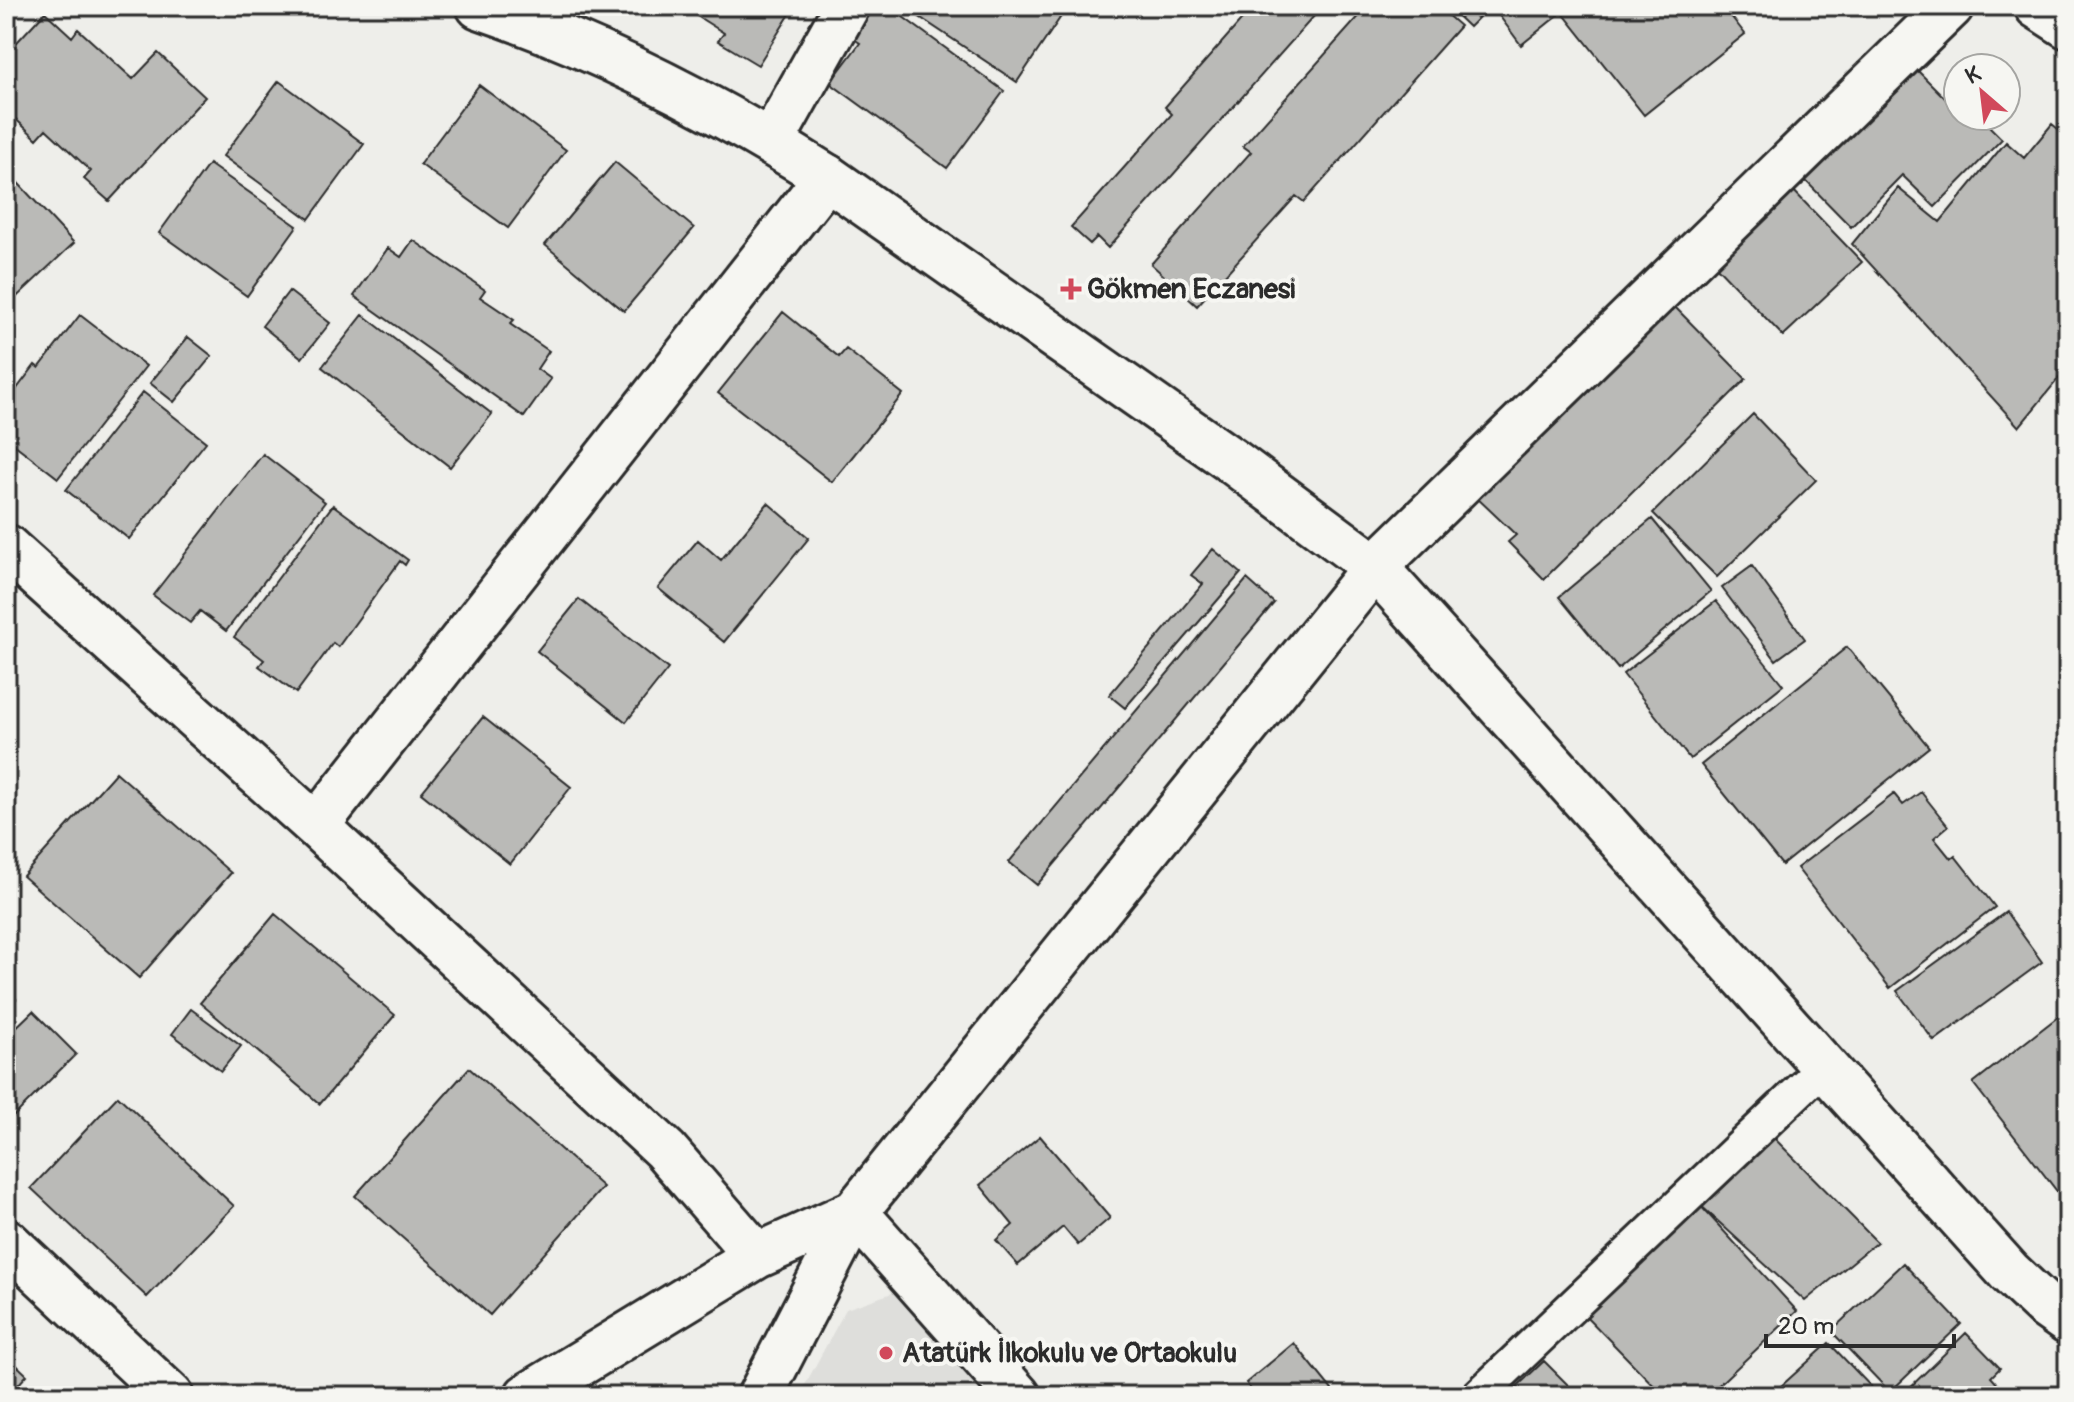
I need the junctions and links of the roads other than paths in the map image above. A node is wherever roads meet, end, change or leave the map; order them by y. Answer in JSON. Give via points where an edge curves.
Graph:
{"nodes":[{"id":1,"x":479,"y":6,"type":"edge"},
{"id":2,"x":847,"y":6,"type":"edge"},
{"id":3,"x":1951,"y":6,"type":"edge"},
{"id":4,"x":2037,"y":6,"type":"edge"},
{"id":5,"x":2068,"y":26,"type":"edge"},
{"id":6,"x":771,"y":142,"type":"junction"},
{"id":7,"x":827,"y":177,"type":"junction"},
{"id":8,"x":6,"y":547,"type":"edge"},
{"id":9,"x":1375,"y":567,"type":"junction"},
{"id":10,"x":316,"y":826,"type":"junction"},
{"id":11,"x":1825,"y":1066,"type":"junction"},
{"id":12,"x":855,"y":1212,"type":"junction"},
{"id":13,"x":6,"y":1241,"type":"edge"},
{"id":14,"x":757,"y":1256,"type":"junction"},
{"id":15,"x":2068,"y":1322,"type":"edge"},
{"id":16,"x":171,"y":1396,"type":"edge"},
{"id":17,"x":527,"y":1396,"type":"edge"},
{"id":18,"x":760,"y":1396,"type":"edge"},
{"id":19,"x":1018,"y":1396,"type":"edge"},
{"id":20,"x":1478,"y":1396,"type":"edge"}],
"edges":[{"from":1,"to":6,"type":"street","via":[[606,56]]},
{"from":2,"to":6,"type":"street"},
{"from":3,"to":9,"type":"street"},
{"from":4,"to":5,"type":"street"},
{"from":6,"to":7,"type":"street"},
{"from":7,"to":9,"type":"street"},
{"from":7,"to":10,"type":"street"},
{"from":8,"to":10,"type":"street"},
{"from":9,"to":11,"type":"street"},
{"from":9,"to":12,"type":"street"},
{"from":10,"to":14,"type":"street","via":[[665,1150]]},
{"from":11,"to":15,"type":"street","via":[[2009,1272]]},
{"from":11,"to":20,"type":"lane"},
{"from":12,"to":14,"type":"street"},
{"from":12,"to":18,"type":"street"},
{"from":12,"to":19,"type":"street"},
{"from":13,"to":16,"type":"street"},
{"from":14,"to":17,"type":"street"}]}
